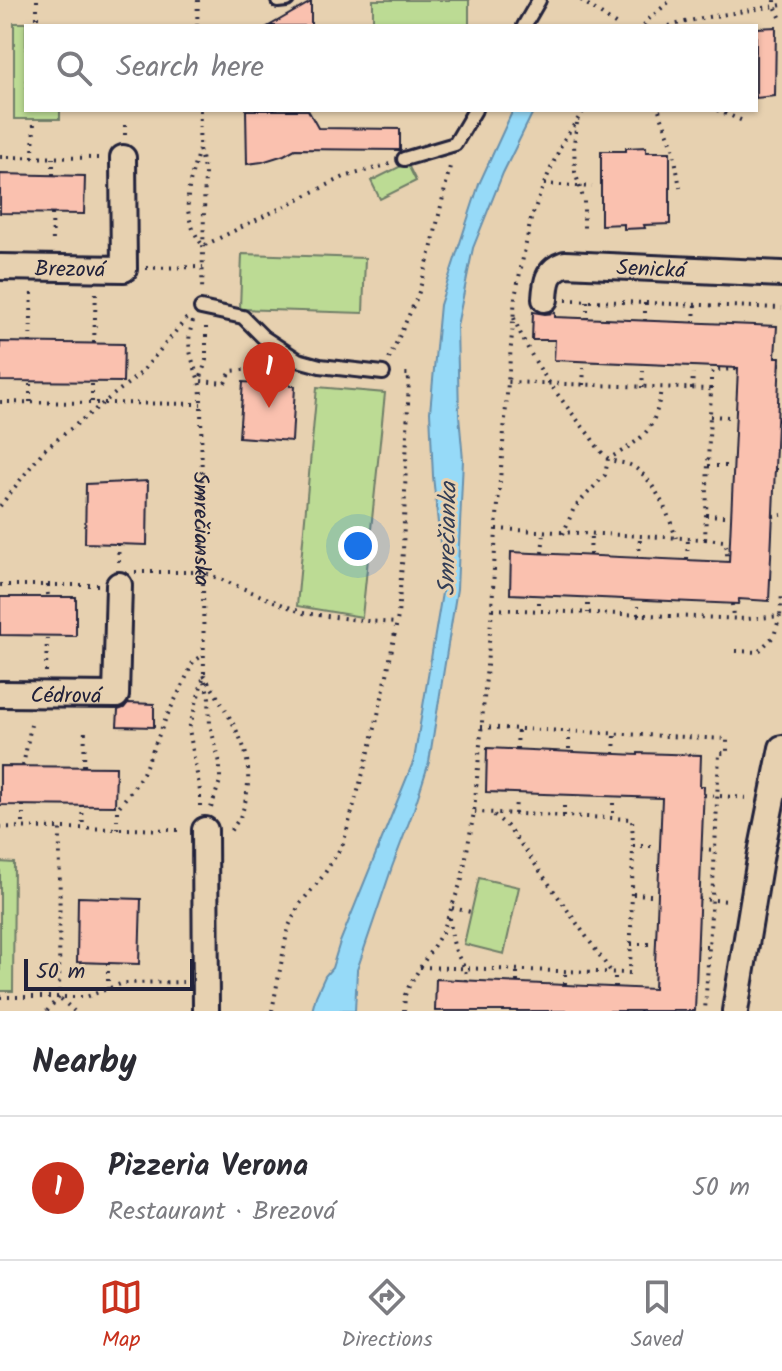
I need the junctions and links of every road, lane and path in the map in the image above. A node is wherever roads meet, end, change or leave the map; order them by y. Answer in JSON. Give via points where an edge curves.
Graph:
{"nodes":[{"id":1,"x":37,"y":0,"type":"edge"},
{"id":2,"x":198,"y":0,"type":"edge"},
{"id":3,"x":287,"y":0,"type":"edge"},
{"id":4,"x":539,"y":0,"type":"edge"},
{"id":5,"x":581,"y":0,"type":"edge"},
{"id":6,"x":671,"y":0,"type":"edge"},
{"id":7,"x":278,"y":1,"type":"edge"},
{"id":8,"x":775,"y":3,"type":"edge"},
{"id":9,"x":782,"y":5,"type":"edge"},
{"id":10,"x":782,"y":21,"type":"edge"},
{"id":11,"x":37,"y":23,"type":"dead end"},
{"id":12,"x":197,"y":24,"type":"edge"},
{"id":13,"x":525,"y":24,"type":"edge"},
{"id":14,"x":616,"y":24,"type":"edge"},
{"id":15,"x":645,"y":24,"type":"edge"},
{"id":16,"x":677,"y":24,"type":"edge"},
{"id":17,"x":200,"y":112,"type":"edge"},
{"id":18,"x":474,"y":112,"type":"edge"},
{"id":19,"x":583,"y":112,"type":"edge"},
{"id":20,"x":660,"y":112,"type":"edge"},
{"id":21,"x":722,"y":112,"type":"edge"},
{"id":22,"x":34,"y":119,"type":"dead end"},
{"id":23,"x":577,"y":120,"type":"junction"},
{"id":24,"x":743,"y":121,"type":"dead end"},
{"id":25,"x":455,"y":144,"type":"junction"},
{"id":26,"x":199,"y":149,"type":"junction"},
{"id":27,"x":0,"y":157,"type":"edge"},
{"id":28,"x":33,"y":158,"type":"junction"},
{"id":29,"x":53,"y":158,"type":"junction"},
{"id":30,"x":123,"y":158,"type":"joint"},
{"id":31,"x":404,"y":159,"type":"joint"},
{"id":32,"x":53,"y":175,"type":"dead end"},
{"id":33,"x":544,"y":184,"type":"junction"},
{"id":34,"x":580,"y":186,"type":"junction"},
{"id":35,"x":592,"y":187,"type":"dead end"},
{"id":36,"x":680,"y":188,"type":"dead end"},
{"id":37,"x":52,"y":214,"type":"dead end"},
{"id":38,"x":584,"y":233,"type":"dead end"},
{"id":39,"x":53,"y":242,"type":"dead end"},
{"id":40,"x":203,"y":246,"type":"junction"},
{"id":41,"x":0,"y":267,"type":"edge"},
{"id":42,"x":203,"y":267,"type":"junction"},
{"id":43,"x":124,"y":269,"type":"junction"},
{"id":44,"x":782,"y":274,"type":"edge"},
{"id":45,"x":32,"y":291,"type":"dead end"},
{"id":46,"x":96,"y":291,"type":"dead end"},
{"id":47,"x":545,"y":299,"type":"joint"},
{"id":48,"x":587,"y":301,"type":"junction"},
{"id":49,"x":645,"y":302,"type":"junction"},
{"id":50,"x":695,"y":304,"type":"junction"},
{"id":51,"x":782,"y":308,"type":"edge"},
{"id":52,"x":198,"y":311,"type":"junction"},
{"id":53,"x":514,"y":315,"type":"junction"},
{"id":54,"x":587,"y":319,"type":"dead end"},
{"id":55,"x":645,"y":321,"type":"dead end"},
{"id":56,"x":694,"y":323,"type":"dead end"},
{"id":57,"x":267,"y":339,"type":"junction"},
{"id":58,"x":30,"y":343,"type":"dead end"},
{"id":59,"x":94,"y":343,"type":"dead end"},
{"id":60,"x":584,"y":368,"type":"dead end"},
{"id":61,"x":738,"y":369,"type":"dead end"},
{"id":62,"x":643,"y":371,"type":"dead end"},
{"id":63,"x":383,"y":373,"type":"junction"},
{"id":64,"x":693,"y":373,"type":"dead end"},
{"id":65,"x":30,"y":381,"type":"dead end"},
{"id":66,"x":200,"y":381,"type":"junction"},
{"id":67,"x":92,"y":382,"type":"dead end"},
{"id":68,"x":508,"y":382,"type":"junction"},
{"id":69,"x":549,"y":384,"type":"junction"},
{"id":70,"x":583,"y":385,"type":"junction"},
{"id":71,"x":642,"y":388,"type":"junction"},
{"id":72,"x":661,"y":388,"type":"junction"},
{"id":73,"x":692,"y":389,"type":"junction"},
{"id":74,"x":711,"y":389,"type":"junction"},
{"id":75,"x":0,"y":402,"type":"edge"},
{"id":76,"x":30,"y":402,"type":"junction"},
{"id":77,"x":92,"y":402,"type":"junction"},
{"id":78,"x":104,"y":402,"type":"junction"},
{"id":79,"x":201,"y":404,"type":"junction"},
{"id":80,"x":710,"y":416,"type":"junction"},
{"id":81,"x":729,"y":417,"type":"dead end"},
{"id":82,"x":608,"y":459,"type":"junction"},
{"id":83,"x":708,"y":466,"type":"junction"},
{"id":84,"x":726,"y":466,"type":"dead end"},
{"id":85,"x":775,"y":470,"type":"dead end"},
{"id":86,"x":782,"y":470,"type":"edge"},
{"id":87,"x":0,"y":506,"type":"edge"},
{"id":88,"x":706,"y":515,"type":"junction"},
{"id":89,"x":782,"y":515,"type":"edge"},
{"id":90,"x":724,"y":516,"type":"dead end"},
{"id":91,"x":773,"y":516,"type":"dead end"},
{"id":92,"x":496,"y":529,"type":"junction"},
{"id":93,"x":544,"y":532,"type":"junction"},
{"id":94,"x":563,"y":534,"type":"junction"},
{"id":95,"x":591,"y":535,"type":"junction"},
{"id":96,"x":640,"y":537,"type":"junction"},
{"id":97,"x":676,"y":538,"type":"junction"},
{"id":98,"x":688,"y":539,"type":"junction"},
{"id":99,"x":705,"y":539,"type":"junction"},
{"id":100,"x":542,"y":553,"type":"dead end"},
{"id":101,"x":590,"y":555,"type":"dead end"},
{"id":102,"x":639,"y":558,"type":"dead end"},
{"id":103,"x":687,"y":559,"type":"dead end"},
{"id":104,"x":727,"y":561,"type":"dead end"},
{"id":105,"x":203,"y":572,"type":"junction"},
{"id":106,"x":126,"y":578,"type":"junction"},
{"id":107,"x":0,"y":585,"type":"edge"},
{"id":108,"x":47,"y":585,"type":"junction"},
{"id":109,"x":782,"y":594,"type":"edge"},
{"id":110,"x":48,"y":597,"type":"dead end"},
{"id":111,"x":539,"y":602,"type":"dead end"},
{"id":112,"x":588,"y":604,"type":"dead end"},
{"id":113,"x":732,"y":604,"type":"dead end"},
{"id":114,"x":638,"y":606,"type":"dead end"},
{"id":115,"x":492,"y":609,"type":"junction"},
{"id":116,"x":686,"y":609,"type":"dead end"},
{"id":117,"x":539,"y":610,"type":"junction"},
{"id":118,"x":588,"y":613,"type":"junction"},
{"id":119,"x":638,"y":615,"type":"junction"},
{"id":120,"x":780,"y":616,"type":"junction"},
{"id":121,"x":686,"y":617,"type":"junction"},
{"id":122,"x":733,"y":619,"type":"junction"},
{"id":123,"x":396,"y":623,"type":"junction"},
{"id":124,"x":47,"y":636,"type":"dead end"},
{"id":125,"x":736,"y":651,"type":"dead end"},
{"id":126,"x":204,"y":655,"type":"junction"},
{"id":127,"x":204,"y":675,"type":"junction"},
{"id":128,"x":0,"y":694,"type":"edge"},
{"id":129,"x":45,"y":694,"type":"junction"},
{"id":130,"x":31,"y":725,"type":"dead end"},
{"id":131,"x":85,"y":726,"type":"dead end"},
{"id":132,"x":481,"y":727,"type":"junction"},
{"id":133,"x":518,"y":728,"type":"junction"},
{"id":134,"x":569,"y":731,"type":"junction"},
{"id":135,"x":615,"y":734,"type":"junction"},
{"id":136,"x":782,"y":748,"type":"edge"},
{"id":137,"x":517,"y":749,"type":"dead end"},
{"id":138,"x":569,"y":752,"type":"dead end"},
{"id":139,"x":614,"y":754,"type":"dead end"},
{"id":140,"x":23,"y":766,"type":"dead end"},
{"id":141,"x":84,"y":766,"type":"dead end"},
{"id":142,"x":704,"y":795,"type":"dead end"},
{"id":143,"x":717,"y":795,"type":"junction"},
{"id":144,"x":516,"y":799,"type":"dead end"},
{"id":145,"x":771,"y":800,"type":"junction"},
{"id":146,"x":564,"y":801,"type":"dead end"},
{"id":147,"x":613,"y":803,"type":"dead end"},
{"id":148,"x":23,"y":805,"type":"dead end"},
{"id":149,"x":82,"y":805,"type":"dead end"},
{"id":150,"x":474,"y":812,"type":"junction"},
{"id":151,"x":492,"y":813,"type":"junction"},
{"id":152,"x":515,"y":814,"type":"junction"},
{"id":153,"x":564,"y":816,"type":"junction"},
{"id":154,"x":613,"y":818,"type":"junction"},
{"id":155,"x":0,"y":827,"type":"edge"},
{"id":156,"x":23,"y":828,"type":"junction"},
{"id":157,"x":60,"y":828,"type":"junction"},
{"id":158,"x":83,"y":829,"type":"junction"},
{"id":159,"x":117,"y":829,"type":"junction"},
{"id":160,"x":205,"y":830,"type":"junction"},
{"id":161,"x":633,"y":846,"type":"junction"},
{"id":162,"x":653,"y":846,"type":"dead end"},
{"id":163,"x":701,"y":849,"type":"dead end"},
{"id":164,"x":715,"y":850,"type":"junction"},
{"id":165,"x":204,"y":863,"type":"junction"},
{"id":166,"x":633,"y":894,"type":"junction"},
{"id":167,"x":651,"y":895,"type":"dead end"},
{"id":168,"x":699,"y":899,"type":"dead end"},
{"id":169,"x":711,"y":899,"type":"junction"},
{"id":170,"x":752,"y":904,"type":"junction"},
{"id":171,"x":452,"y":908,"type":"junction"},
{"id":172,"x":471,"y":912,"type":"dead end"},
{"id":173,"x":449,"y":915,"type":"junction"},
{"id":174,"x":631,"y":944,"type":"junction"},
{"id":175,"x":649,"y":944,"type":"dead end"},
{"id":176,"x":697,"y":947,"type":"dead end"},
{"id":177,"x":709,"y":947,"type":"junction"},
{"id":178,"x":108,"y":963,"type":"dead end"},
{"id":179,"x":420,"y":967,"type":"junction"},
{"id":180,"x":466,"y":967,"type":"junction"},
{"id":181,"x":517,"y":969,"type":"junction"},
{"id":182,"x":565,"y":972,"type":"junction"},
{"id":183,"x":613,"y":973,"type":"junction"},
{"id":184,"x":466,"y":980,"type":"dead end"},
{"id":185,"x":206,"y":982,"type":"junction"},
{"id":186,"x":517,"y":982,"type":"dead end"},
{"id":187,"x":565,"y":984,"type":"dead end"},
{"id":188,"x":615,"y":987,"type":"dead end"},
{"id":189,"x":108,"y":989,"type":"junction"},
{"id":190,"x":0,"y":997,"type":"edge"},
{"id":191,"x":59,"y":997,"type":"junction"},
{"id":192,"x":47,"y":1011,"type":"edge"},
{"id":193,"x":74,"y":1011,"type":"edge"},
{"id":194,"x":206,"y":1011,"type":"edge"},
{"id":195,"x":272,"y":1011,"type":"edge"},
{"id":196,"x":404,"y":1011,"type":"edge"},
{"id":197,"x":705,"y":1011,"type":"edge"},
{"id":198,"x":735,"y":1011,"type":"edge"}],
"edges":[{"from":1,"to":11,"type":"path"},
{"from":2,"to":12,"type":"path"},
{"from":3,"to":7,"type":"lane"},
{"from":4,"to":13,"type":"lane"},
{"from":5,"to":14,"type":"path"},
{"from":6,"to":15,"type":"path"},
{"from":8,"to":9,"type":"path"},
{"from":8,"to":10,"type":"path"},
{"from":8,"to":16,"type":"path"},
{"from":17,"to":26,"type":"path","name":"Smrečianska"},
{"from":18,"to":25,"type":"lane"},
{"from":19,"to":23,"type":"path"},
{"from":20,"to":36,"type":"path"},
{"from":21,"to":24,"type":"path"},
{"from":22,"to":28,"type":"path"},
{"from":23,"to":33,"type":"path"},
{"from":23,"to":34,"type":"path","via":[[575,172]]},
{"from":25,"to":31,"type":"lane"},
{"from":25,"to":63,"type":"path","via":[[418,295]]},
{"from":26,"to":40,"type":"path","name":"Smrečianska","via":[[205,173]]},
{"from":26,"to":40,"type":"path","name":"Smrečianska","via":[[187,201]]},
{"from":27,"to":28,"type":"path"},
{"from":28,"to":29,"type":"path"},
{"from":29,"to":30,"type":"path"},
{"from":29,"to":32,"type":"path"},
{"from":30,"to":43,"type":"street","name":"Brezová"},
{"from":31,"to":40,"type":"path","via":[[344,177]]},
{"from":33,"to":34,"type":"path"},
{"from":33,"to":53,"type":"path","via":[[531,219]]},
{"from":34,"to":35,"type":"path"},
{"from":34,"to":38,"type":"path"},
{"from":37,"to":39,"type":"path"},
{"from":40,"to":42,"type":"path","name":"Smrečianska"},
{"from":41,"to":43,"type":"street","name":"Brezová"},
{"from":42,"to":43,"type":"path"},
{"from":42,"to":52,"type":"path","name":"Smrečianska"},
{"from":44,"to":47,"type":"street","name":"Senická","via":[[565,264],[548,275]]},
{"from":45,"to":58,"type":"path"},
{"from":46,"to":59,"type":"path"},
{"from":47,"to":48,"type":"path"},
{"from":48,"to":49,"type":"path"},
{"from":48,"to":54,"type":"path"},
{"from":49,"to":50,"type":"path"},
{"from":49,"to":55,"type":"path"},
{"from":50,"to":51,"type":"path"},
{"from":50,"to":56,"type":"path"},
{"from":52,"to":57,"type":"lane","via":[[243,317]]},
{"from":52,"to":66,"type":"path","name":"Smrečianska","via":[[206,321]]},
{"from":52,"to":66,"type":"path","name":"Smrečianska","via":[[188,350]]},
{"from":52,"to":78,"type":"path","via":[[141,373]]},
{"from":53,"to":68,"type":"path"},
{"from":53,"to":69,"type":"path","via":[[522,340]]},
{"from":57,"to":63,"type":"lane","via":[[298,360]]},
{"from":57,"to":66,"type":"path","via":[[265,368],[231,371],[225,383]]},
{"from":60,"to":70,"type":"path"},
{"from":61,"to":74,"type":"path","via":[[714,370]]},
{"from":62,"to":71,"type":"path"},
{"from":63,"to":123,"type":"path","via":[[409,374]]},
{"from":64,"to":73,"type":"path"},
{"from":65,"to":76,"type":"path"},
{"from":66,"to":79,"type":"path","name":"Smrečianska"},
{"from":67,"to":77,"type":"path"},
{"from":68,"to":69,"type":"path"},
{"from":68,"to":92,"type":"path"},
{"from":69,"to":70,"type":"path"},
{"from":69,"to":82,"type":"path"},
{"from":70,"to":71,"type":"path"},
{"from":71,"to":72,"type":"path"},
{"from":72,"to":73,"type":"path"},
{"from":72,"to":82,"type":"path","via":[[649,429]]},
{"from":73,"to":74,"type":"path"},
{"from":74,"to":80,"type":"path"},
{"from":75,"to":76,"type":"path"},
{"from":76,"to":77,"type":"path"},
{"from":77,"to":78,"type":"path"},
{"from":78,"to":79,"type":"path"},
{"from":78,"to":87,"type":"path","via":[[44,450]]},
{"from":79,"to":105,"type":"path","name":"Smrečianska"},
{"from":80,"to":81,"type":"path"},
{"from":80,"to":83,"type":"path"},
{"from":82,"to":94,"type":"path","via":[[605,475],[574,508]]},
{"from":82,"to":97,"type":"path","via":[[629,464],[649,481]]},
{"from":83,"to":84,"type":"path"},
{"from":83,"to":88,"type":"path"},
{"from":85,"to":86,"type":"path"},
{"from":88,"to":90,"type":"path"},
{"from":88,"to":99,"type":"path"},
{"from":89,"to":91,"type":"path"},
{"from":92,"to":93,"type":"path"},
{"from":92,"to":115,"type":"path"},
{"from":93,"to":94,"type":"path"},
{"from":93,"to":100,"type":"path"},
{"from":94,"to":95,"type":"path"},
{"from":95,"to":96,"type":"path"},
{"from":95,"to":101,"type":"path"},
{"from":96,"to":97,"type":"path"},
{"from":96,"to":102,"type":"path"},
{"from":97,"to":98,"type":"path"},
{"from":98,"to":99,"type":"path"},
{"from":98,"to":103,"type":"path"},
{"from":99,"to":104,"type":"path","via":[[724,541]]},
{"from":105,"to":106,"type":"path"},
{"from":105,"to":123,"type":"path","via":[[303,613]]},
{"from":105,"to":126,"type":"path","name":"Smrečianska"},
{"from":106,"to":108,"type":"path"},
{"from":106,"to":129,"type":"street","name":"Cédrová","via":[[116,695]]},
{"from":107,"to":108,"type":"path"},
{"from":108,"to":110,"type":"path"},
{"from":109,"to":120,"type":"path"},
{"from":111,"to":117,"type":"path"},
{"from":112,"to":118,"type":"path"},
{"from":113,"to":122,"type":"path"},
{"from":114,"to":119,"type":"path"},
{"from":115,"to":117,"type":"path"},
{"from":115,"to":132,"type":"path"},
{"from":116,"to":121,"type":"path"},
{"from":117,"to":118,"type":"path"},
{"from":118,"to":119,"type":"path"},
{"from":119,"to":121,"type":"path"},
{"from":120,"to":122,"type":"path"},
{"from":120,"to":125,"type":"path","via":[[774,636],[758,652]]},
{"from":121,"to":122,"type":"path"},
{"from":123,"to":195,"type":"path","via":[[372,741],[343,844],[288,928]]},
{"from":124,"to":129,"type":"path"},
{"from":126,"to":127,"type":"path","name":"Smrečianska"},
{"from":126,"to":159,"type":"path","via":[[193,662],[143,773],[117,809]]},
{"from":127,"to":160,"type":"path","name":"Smrečianska","via":[[189,729]]},
{"from":127,"to":160,"type":"path","name":"Smrečianska","via":[[220,763]]},
{"from":127,"to":165,"type":"path","via":[[245,749],[248,773],[240,817]]},
{"from":128,"to":129,"type":"street","name":"Cédrová"},
{"from":130,"to":140,"type":"path"},
{"from":131,"to":141,"type":"path"},
{"from":132,"to":133,"type":"path"},
{"from":132,"to":150,"type":"path"},
{"from":133,"to":134,"type":"path"},
{"from":133,"to":137,"type":"path"},
{"from":134,"to":135,"type":"path"},
{"from":134,"to":138,"type":"path"},
{"from":135,"to":139,"type":"path"},
{"from":135,"to":143,"type":"path","via":[[727,739],[727,753],[719,753]]},
{"from":136,"to":145,"type":"street"},
{"from":142,"to":143,"type":"path"},
{"from":143,"to":145,"type":"path"},
{"from":143,"to":164,"type":"path"},
{"from":144,"to":152,"type":"path"},
{"from":145,"to":170,"type":"street"},
{"from":146,"to":153,"type":"path"},
{"from":147,"to":154,"type":"path"},
{"from":148,"to":156,"type":"path"},
{"from":149,"to":158,"type":"path"},
{"from":150,"to":151,"type":"path"},
{"from":150,"to":171,"type":"path"},
{"from":151,"to":152,"type":"path"},
{"from":151,"to":183,"type":"path","via":[[507,826]]},
{"from":152,"to":153,"type":"path"},
{"from":153,"to":154,"type":"path"},
{"from":154,"to":161,"type":"path","via":[[632,819]]},
{"from":155,"to":156,"type":"path"},
{"from":156,"to":157,"type":"path"},
{"from":157,"to":158,"type":"path"},
{"from":157,"to":191,"type":"path"},
{"from":158,"to":159,"type":"path"},
{"from":159,"to":160,"type":"path"},
{"from":160,"to":165,"type":"street"},
{"from":161,"to":162,"type":"path"},
{"from":161,"to":166,"type":"path"},
{"from":163,"to":164,"type":"path"},
{"from":164,"to":169,"type":"path"},
{"from":165,"to":185,"type":"street"},
{"from":166,"to":167,"type":"path"},
{"from":166,"to":174,"type":"path"},
{"from":168,"to":169,"type":"path"},
{"from":169,"to":170,"type":"path"},
{"from":169,"to":177,"type":"path"},
{"from":170,"to":198,"type":"street"},
{"from":171,"to":172,"type":"path"},
{"from":171,"to":173,"type":"path"},
{"from":173,"to":179,"type":"path"},
{"from":173,"to":180,"type":"path","via":[[457,954]]},
{"from":174,"to":175,"type":"path"},
{"from":174,"to":183,"type":"path","via":[[630,973]]},
{"from":176,"to":177,"type":"path"},
{"from":177,"to":197,"type":"path"},
{"from":178,"to":189,"type":"path"},
{"from":179,"to":180,"type":"path"},
{"from":179,"to":196,"type":"path","via":[[405,995]]},
{"from":180,"to":181,"type":"path"},
{"from":180,"to":184,"type":"path"},
{"from":181,"to":182,"type":"path"},
{"from":181,"to":186,"type":"path"},
{"from":182,"to":183,"type":"path"},
{"from":182,"to":187,"type":"path"},
{"from":183,"to":188,"type":"path"},
{"from":185,"to":189,"type":"path","via":[[123,983]]},
{"from":185,"to":194,"type":"street"},
{"from":189,"to":191,"type":"path","via":[[86,997]]},
{"from":190,"to":191,"type":"path"},
{"from":191,"to":192,"type":"path"},
{"from":191,"to":193,"type":"path"}]}
